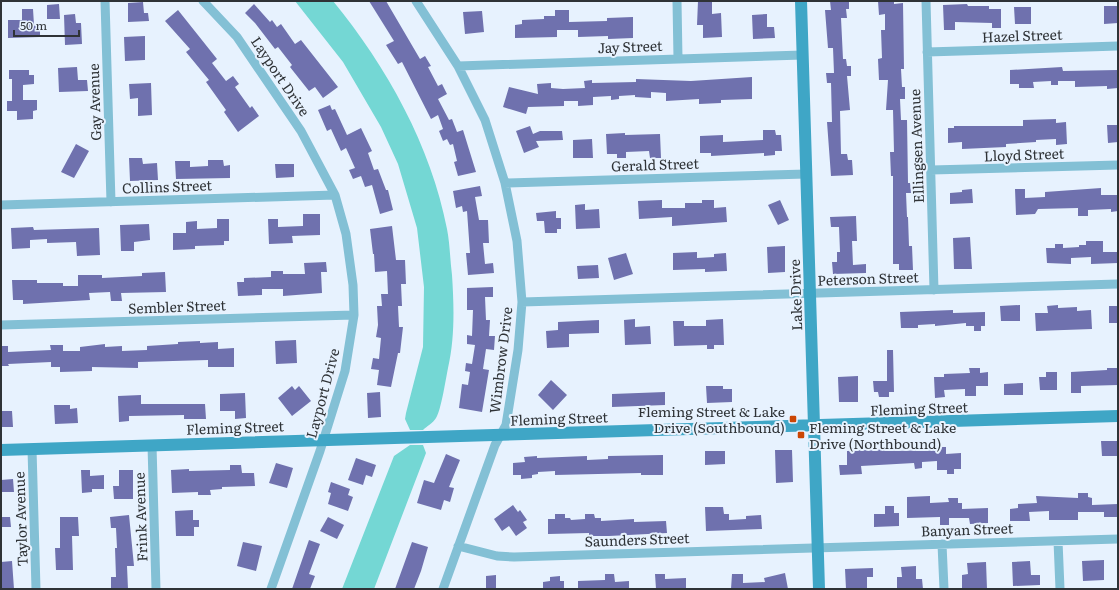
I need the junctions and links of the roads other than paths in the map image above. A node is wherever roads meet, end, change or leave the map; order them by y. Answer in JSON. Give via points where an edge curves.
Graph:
{"nodes":[{"id":1,"x":105,"y":1,"type":"edge"},
{"id":2,"x":203,"y":1,"type":"edge"},
{"id":3,"x":416,"y":1,"type":"edge"},
{"id":4,"x":677,"y":1,"type":"edge"},
{"id":5,"x":801,"y":1,"type":"edge"},
{"id":6,"x":926,"y":1,"type":"edge"},
{"id":7,"x":1118,"y":46,"type":"edge"},
{"id":8,"x":927,"y":52,"type":"junction"},
{"id":9,"x":803,"y":55,"type":"junction"},
{"id":10,"x":678,"y":59,"type":"junction"},
{"id":11,"x":458,"y":66,"type":"junction"},
{"id":12,"x":1118,"y":165,"type":"edge"},
{"id":13,"x":931,"y":170,"type":"junction"},
{"id":14,"x":806,"y":174,"type":"junction"},
{"id":15,"x":505,"y":183,"type":"junction"},
{"id":16,"x":335,"y":195,"type":"junction"},
{"id":17,"x":111,"y":202,"type":"junction"},
{"id":18,"x":1,"y":205,"type":"edge"},
{"id":19,"x":1118,"y":284,"type":"edge"},
{"id":20,"x":934,"y":290,"type":"junction"},
{"id":21,"x":810,"y":294,"type":"junction"},
{"id":22,"x":522,"y":302,"type":"junction"},
{"id":23,"x":354,"y":315,"type":"junction"},
{"id":24,"x":1,"y":325,"type":"edge"},
{"id":25,"x":1118,"y":416,"type":"edge"},
{"id":26,"x":814,"y":426,"type":"junction"},
{"id":27,"x":500,"y":435,"type":"junction"},
{"id":28,"x":324,"y":440,"type":"junction"},
{"id":29,"x":152,"y":445,"type":"junction"},
{"id":30,"x":32,"y":449,"type":"junction"},
{"id":31,"x":1,"y":450,"type":"edge"},
{"id":32,"x":1118,"y":539,"type":"edge"},
{"id":33,"x":1058,"y":541,"type":"junction"},
{"id":34,"x":942,"y":544,"type":"junction"},
{"id":35,"x":458,"y":546,"type":"junction"},
{"id":36,"x":818,"y":548,"type":"junction"},
{"id":37,"x":36,"y":589,"type":"edge"},
{"id":38,"x":156,"y":589,"type":"edge"},
{"id":39,"x":271,"y":589,"type":"edge"},
{"id":40,"x":443,"y":589,"type":"edge"},
{"id":41,"x":819,"y":589,"type":"edge"},
{"id":42,"x":944,"y":589,"type":"edge"},
{"id":43,"x":1060,"y":589,"type":"edge"}],
"edges":[{"from":1,"to":17,"type":"street","name":"Gay Avenue"},
{"from":2,"to":16,"type":"street","name":"Layport Drive","via":[[237,38],[301,131]]},
{"from":3,"to":11,"type":"street","name":"Wimbrow Drive"},
{"from":4,"to":10,"type":"street"},
{"from":5,"to":9,"type":"street","name":"Lake Drive"},
{"from":6,"to":8,"type":"street","name":"Ellingsen Avenue"},
{"from":7,"to":8,"type":"street","name":"Hazel Street"},
{"from":8,"to":13,"type":"street","name":"Ellingsen Avenue"},
{"from":9,"to":10,"type":"street","name":"Jay Street"},
{"from":9,"to":14,"type":"street","name":"Lake Drive"},
{"from":10,"to":11,"type":"street","name":"Jay Street"},
{"from":11,"to":15,"type":"street","name":"Wimbrow Drive","via":[[485,120]]},
{"from":12,"to":13,"type":"street","name":"Lloyd Street"},
{"from":13,"to":20,"type":"street","name":"Ellingsen Avenue"},
{"from":14,"to":15,"type":"street","name":"Gerald Street"},
{"from":14,"to":21,"type":"street","name":"Lake Drive"},
{"from":15,"to":22,"type":"street","name":"Wimbrow Drive","via":[[517,240]]},
{"from":16,"to":17,"type":"street","name":"Collins Street"},
{"from":16,"to":23,"type":"street","name":"Layport Drive","via":[[346,234],[354,285]]},
{"from":17,"to":18,"type":"street","name":"Collins Street"},
{"from":19,"to":20,"type":"street","name":"Peterson Street"},
{"from":20,"to":21,"type":"street","name":"Peterson Street"},
{"from":21,"to":22,"type":"street","name":"Peterson Street"},
{"from":21,"to":26,"type":"street","name":"Lake Drive"},
{"from":22,"to":27,"type":"street","name":"Wimbrow Drive","via":[[518,350],[506,425]]},
{"from":23,"to":24,"type":"street","name":"Sembler Street"},
{"from":23,"to":28,"type":"street","name":"Layport Drive","via":[[345,371]]},
{"from":25,"to":26,"type":"street","name":"Fleming Street"},
{"from":26,"to":27,"type":"street","name":"Fleming Street"},
{"from":26,"to":36,"type":"street","name":"Lake Drive"},
{"from":27,"to":28,"type":"street","name":"Fleming Street"},
{"from":27,"to":35,"type":"street","name":"Wimbrow Drive"},
{"from":28,"to":29,"type":"street","name":"Fleming Street"},
{"from":28,"to":39,"type":"street","name":"Layport Drive"},
{"from":29,"to":30,"type":"street","name":"Fleming Street"},
{"from":29,"to":38,"type":"street","name":"Frink Avenue"},
{"from":30,"to":31,"type":"street","name":"Fleming Street"},
{"from":30,"to":37,"type":"street","name":"Taylor Avenue"},
{"from":32,"to":33,"type":"street","name":"Banyan Street"},
{"from":33,"to":34,"type":"street","name":"Banyan Street"},
{"from":33,"to":43,"type":"street"},
{"from":34,"to":36,"type":"street","name":"Banyan Street"},
{"from":34,"to":42,"type":"street"},
{"from":35,"to":36,"type":"street","name":"Saunders Street","via":[[497,556]]},
{"from":35,"to":40,"type":"street","name":"Wimbrow Drive"},
{"from":36,"to":41,"type":"street","name":"Lake Drive"}]}
